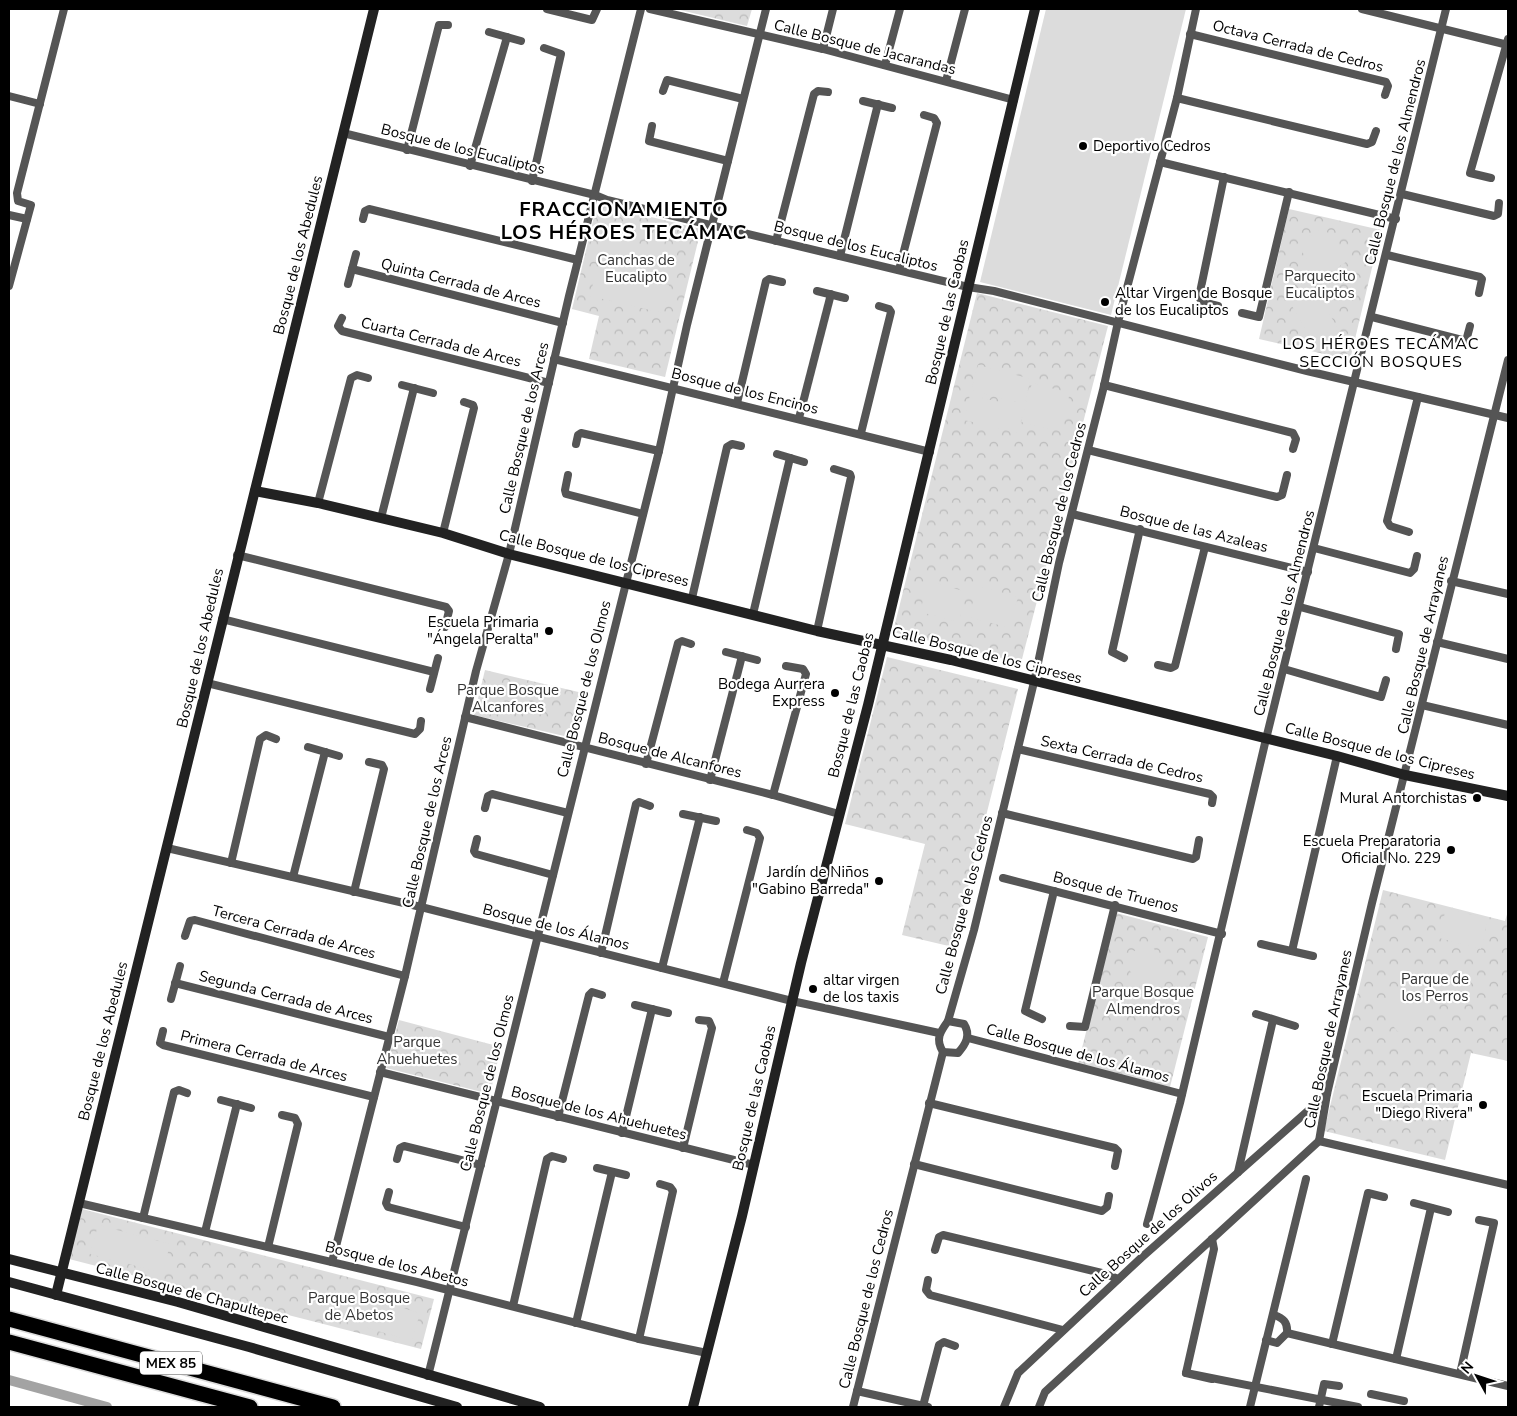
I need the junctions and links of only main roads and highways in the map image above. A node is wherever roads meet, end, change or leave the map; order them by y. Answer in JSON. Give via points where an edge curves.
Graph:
{"nodes":[{"id":1,"x":9,"y":1319,"type":"edge"},
{"id":2,"x":9,"y":1342,"type":"edge"},
{"id":3,"x":250,"y":1407,"type":"edge"},
{"id":4,"x":333,"y":1407,"type":"edge"}],
"edges":[{"from":1,"to":4,"type":"highway","number":"MEX 85"},
{"from":2,"to":3,"type":"highway","number":"MEX 85"}]}
